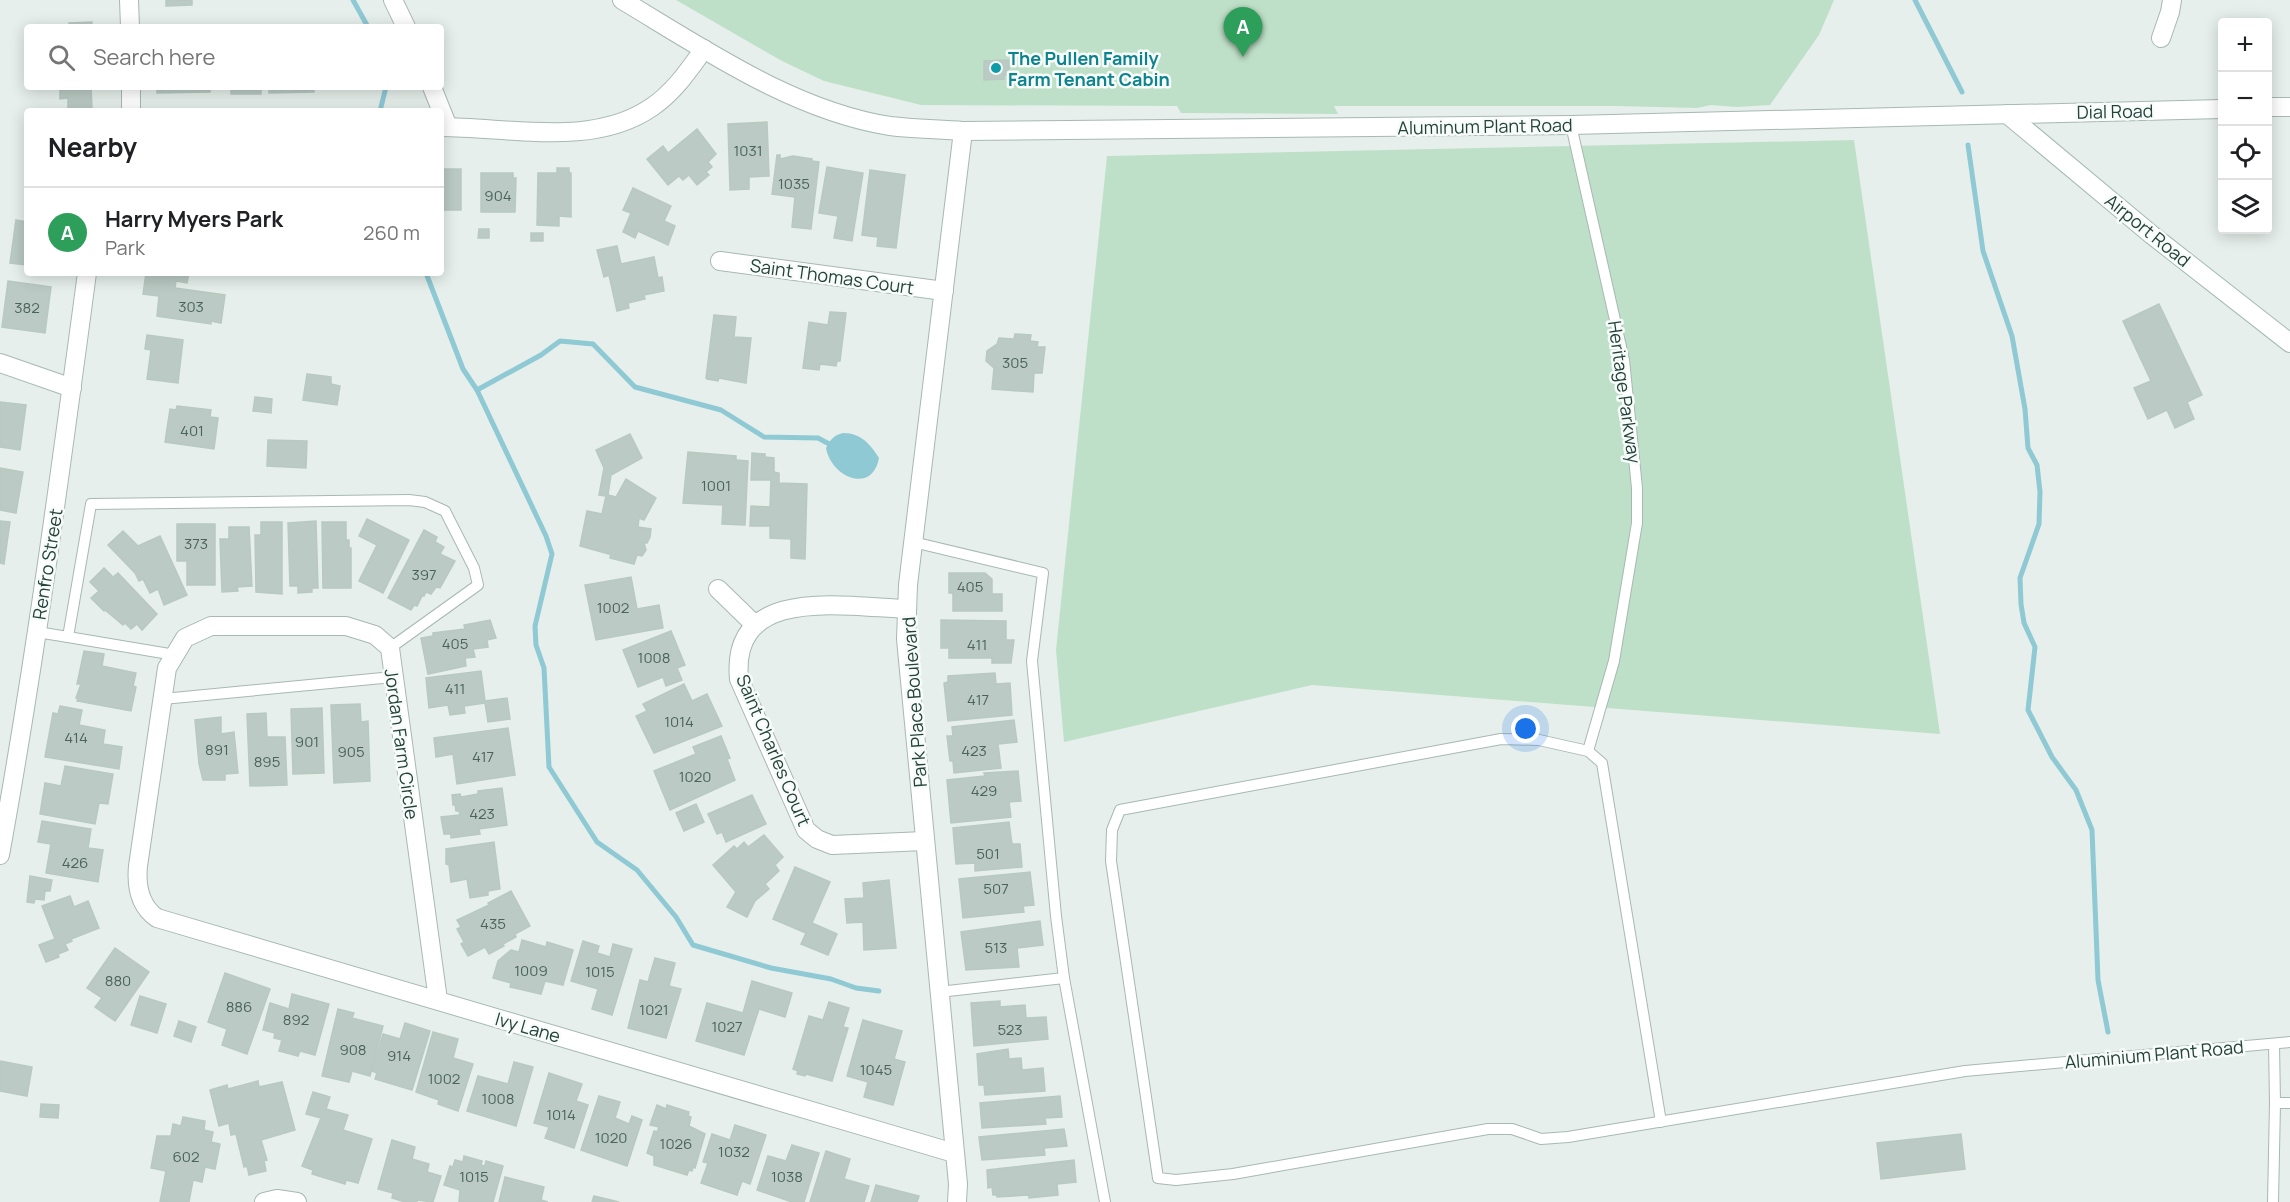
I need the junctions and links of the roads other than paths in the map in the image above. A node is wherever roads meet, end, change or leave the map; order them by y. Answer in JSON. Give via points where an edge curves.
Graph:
{"nodes":[{"id":1,"x":129,"y":0,"type":"edge"},
{"id":2,"x":393,"y":0,"type":"edge"},
{"id":3,"x":622,"y":0,"type":"edge"},
{"id":4,"x":2172,"y":0,"type":"edge"},
{"id":5,"x":130,"y":24,"type":"edge"},
{"id":6,"x":405,"y":24,"type":"edge"},
{"id":7,"x":2162,"y":38,"type":"dead end"},
{"id":8,"x":704,"y":49,"type":"junction"},
{"id":9,"x":131,"y":90,"type":"edge"},
{"id":10,"x":433,"y":90,"type":"edge"},
{"id":11,"x":2272,"y":107,"type":"edge"},
{"id":12,"x":2290,"y":107,"type":"edge"},
{"id":13,"x":131,"y":108,"type":"edge"},
{"id":14,"x":439,"y":108,"type":"edge"},
{"id":15,"x":2218,"y":109,"type":"edge"},
{"id":16,"x":2007,"y":114,"type":"junction"},
{"id":17,"x":1571,"y":125,"type":"junction"},
{"id":18,"x":445,"y":127,"type":"edge"},
{"id":19,"x":963,"y":131,"type":"junction"},
{"id":20,"x":720,"y":261,"type":"dead end"},
{"id":21,"x":87,"y":276,"type":"edge"},
{"id":22,"x":944,"y":291,"type":"junction"},
{"id":23,"x":2290,"y":343,"type":"edge"},
{"id":24,"x":0,"y":363,"type":"edge"},
{"id":25,"x":72,"y":388,"type":"junction"},
{"id":26,"x":913,"y":542,"type":"junction"},
{"id":27,"x":718,"y":589,"type":"dead end"},
{"id":28,"x":907,"y":609,"type":"junction"},
{"id":29,"x":754,"y":624,"type":"junction"},
{"id":30,"x":37,"y":632,"type":"junction"},
{"id":31,"x":68,"y":637,"type":"junction"},
{"id":32,"x":390,"y":648,"type":"junction"},
{"id":33,"x":175,"y":655,"type":"junction"},
{"id":34,"x":393,"y":677,"type":"junction"},
{"id":35,"x":164,"y":699,"type":"junction"},
{"id":36,"x":1588,"y":752,"type":"junction"},
{"id":37,"x":925,"y":841,"type":"junction"},
{"id":38,"x":0,"y":855,"type":"edge"},
{"id":39,"x":138,"y":866,"type":"joint"},
{"id":40,"x":1064,"y":978,"type":"junction"},
{"id":41,"x":939,"y":992,"type":"junction"},
{"id":42,"x":438,"y":1000,"type":"junction"},
{"id":43,"x":2290,"y":1042,"type":"edge"},
{"id":44,"x":2274,"y":1044,"type":"junction"},
{"id":45,"x":2276,"y":1103,"type":"junction"},
{"id":46,"x":2290,"y":1103,"type":"edge"},
{"id":47,"x":1661,"y":1122,"type":"junction"},
{"id":48,"x":954,"y":1153,"type":"junction"},
{"id":49,"x":264,"y":1202,"type":"edge"},
{"id":50,"x":297,"y":1202,"type":"edge"},
{"id":51,"x":957,"y":1202,"type":"edge"},
{"id":52,"x":1105,"y":1202,"type":"edge"},
{"id":53,"x":2273,"y":1202,"type":"edge"}],
"edges":[{"from":1,"to":5,"type":"street"},
{"from":2,"to":6,"type":"street"},
{"from":3,"to":8,"type":"street","name":"Aluminum Plant Road"},
{"from":4,"to":7,"type":"street"},
{"from":8,"to":18,"type":"street","via":[[652,107],[615,125],[570,132]]},
{"from":8,"to":19,"type":"street","name":"Aluminum Plant Road","via":[[757,80],[824,109],[890,126]]},
{"from":9,"to":13,"type":"street"},
{"from":10,"to":14,"type":"street"},
{"from":11,"to":12,"type":"street"},
{"from":15,"to":16,"type":"street","name":"Dial Road"},
{"from":16,"to":17,"type":"street","name":"Aluminum Plant Road"},
{"from":16,"to":23,"type":"street","name":"Airport Road"},
{"from":17,"to":19,"type":"street","name":"Aluminum Plant Road"},
{"from":17,"to":36,"type":"lane","name":"Heritage Parkway","via":[[1624,360],[1638,488],[1637,523],[1614,661]]},
{"from":19,"to":22,"type":"street","name":"Park Place Boulevard"},
{"from":20,"to":22,"type":"street","name":"Saint Thomas Court"},
{"from":21,"to":25,"type":"street","name":"Renfro Street"},
{"from":22,"to":26,"type":"street","name":"Park Place Boulevard"},
{"from":24,"to":25,"type":"street"},
{"from":25,"to":30,"type":"street","name":"Renfro Street"},
{"from":26,"to":28,"type":"street","name":"Park Place Boulevard"},
{"from":26,"to":40,"type":"lane","via":[[1043,573],[1032,661]]},
{"from":27,"to":29,"type":"street"},
{"from":28,"to":29,"type":"street","via":[[782,609]]},
{"from":28,"to":37,"type":"street","name":"Park Place Boulevard","via":[[906,639]]},
{"from":29,"to":37,"type":"street","name":"Saint Charles Court","via":[[741,644],[739,679],[806,830],[832,845]]},
{"from":30,"to":31,"type":"lane"},
{"from":30,"to":38,"type":"street","name":"Renfro Street"},
{"from":31,"to":32,"type":"lane","via":[[91,504],[425,502],[445,511],[474,568],[478,585]]},
{"from":31,"to":33,"type":"lane"},
{"from":32,"to":33,"type":"street","name":"Jordan Farm Circle","via":[[375,635],[346,626],[211,626],[185,638]]},
{"from":32,"to":34,"type":"street","name":"Jordan Farm Circle"},
{"from":33,"to":35,"type":"street","name":"Jordan Farm Circle","via":[[167,668]]},
{"from":34,"to":35,"type":"lane"},
{"from":34,"to":42,"type":"street","name":"Jordan Farm Circle"},
{"from":35,"to":39,"type":"street","name":"Jordan Farm Circle"},
{"from":36,"to":47,"type":"lane","via":[[1602,764]]},
{"from":36,"to":47,"type":"lane","name":"Aluminium Plant Road","via":[[1539,740],[1501,739],[1120,810],[1112,830],[1111,861],[1158,1178],[1233,1174],[1488,1130],[1512,1129],[1541,1139]]},
{"from":37,"to":41,"type":"street","name":"Park Place Boulevard"},
{"from":39,"to":42,"type":"street","name":"Ivy Lane","via":[[137,883],[144,905],[148,912],[169,923]]},
{"from":40,"to":41,"type":"lane"},
{"from":40,"to":52,"type":"lane"},
{"from":41,"to":48,"type":"street","name":"Park Place Boulevard"},
{"from":42,"to":48,"type":"street","name":"Ivy Lane"},
{"from":43,"to":44,"type":"lane","name":"Aluminium Plant Road"},
{"from":44,"to":45,"type":"lane"},
{"from":44,"to":47,"type":"lane","name":"Aluminium Plant Road","via":[[1965,1071]]},
{"from":45,"to":46,"type":"lane"},
{"from":45,"to":53,"type":"lane"},
{"from":48,"to":51,"type":"street","name":"Park Place Boulevard"},
{"from":49,"to":50,"type":"street"}]}
